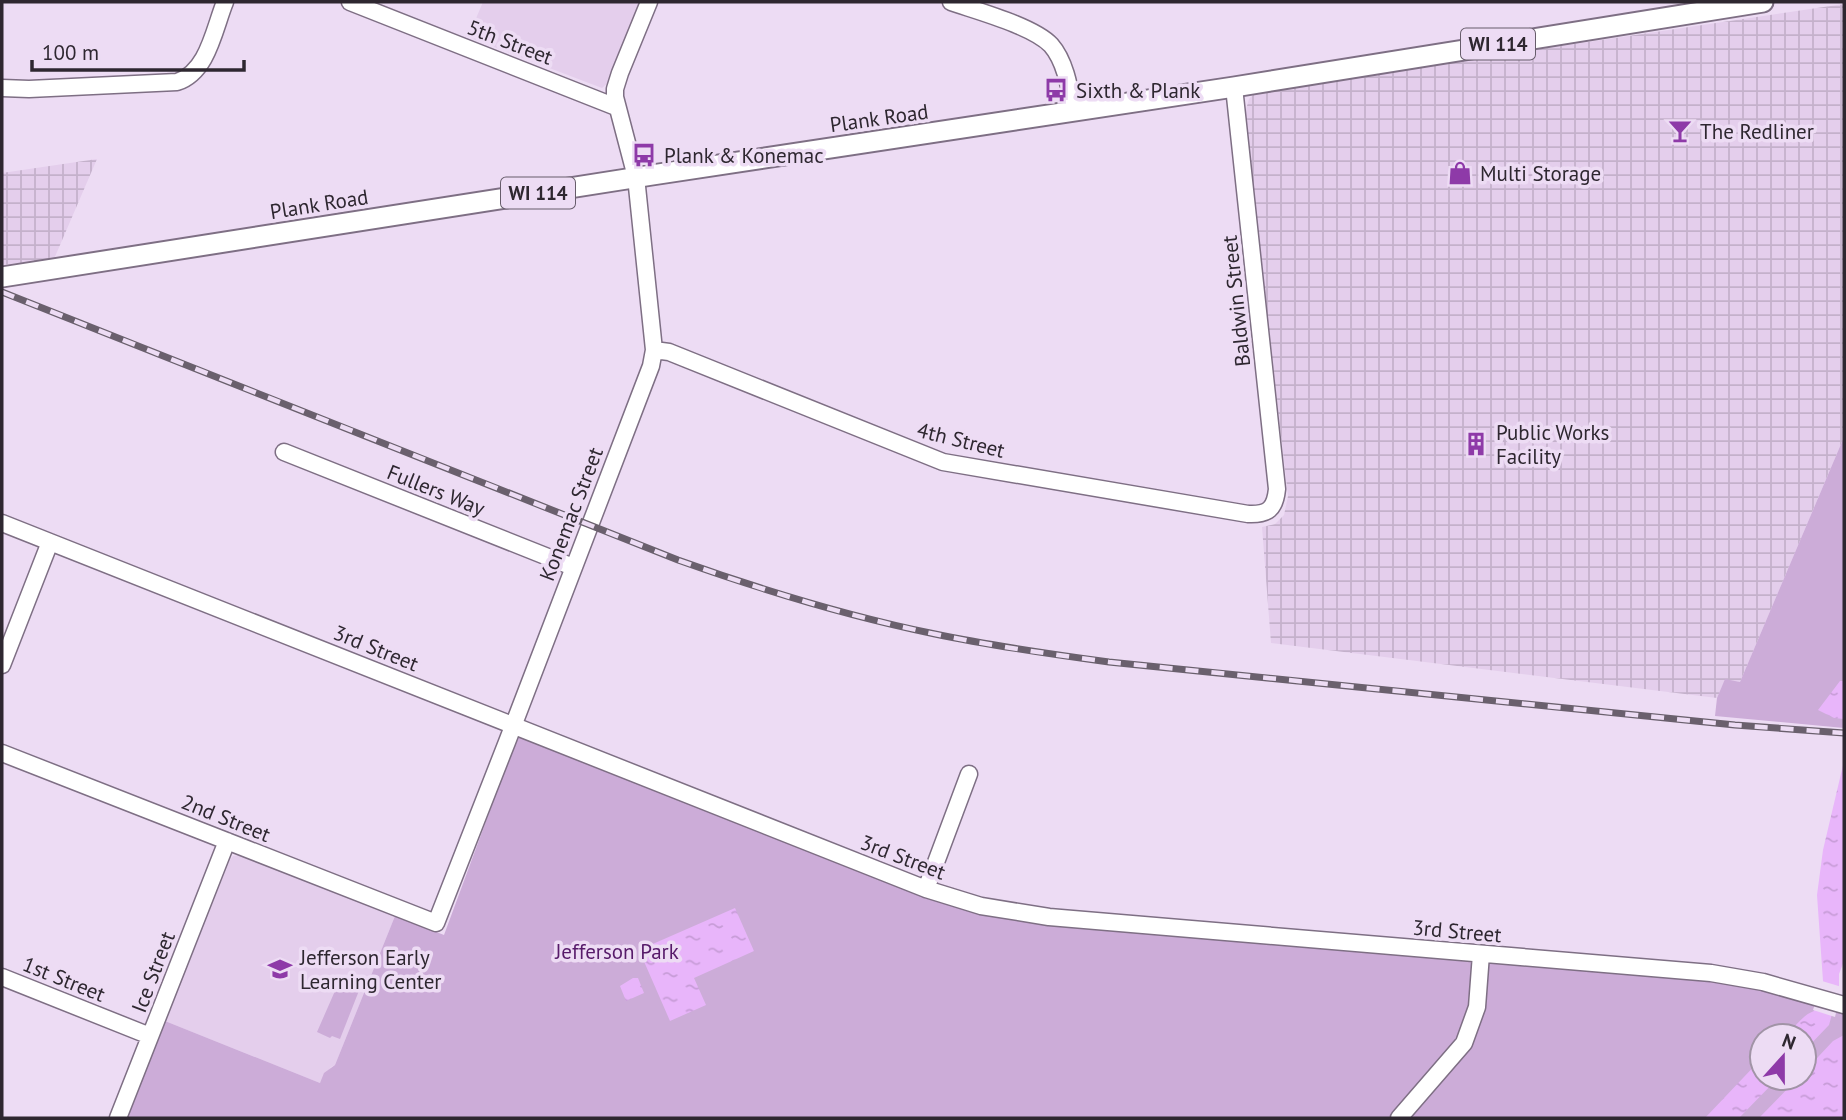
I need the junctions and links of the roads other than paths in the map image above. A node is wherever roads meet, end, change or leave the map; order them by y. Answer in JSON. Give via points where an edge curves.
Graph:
{"nodes":[{"id":1,"x":225,"y":2,"type":"edge"},
{"id":2,"x":350,"y":2,"type":"edge"},
{"id":3,"x":649,"y":2,"type":"edge"},
{"id":4,"x":951,"y":2,"type":"edge"},
{"id":5,"x":1763,"y":2,"type":"edge"},
{"id":6,"x":1234,"y":87,"type":"junction"},
{"id":7,"x":2,"y":88,"type":"edge"},
{"id":8,"x":617,"y":107,"type":"junction"},
{"id":9,"x":1074,"y":112,"type":"junction"},
{"id":10,"x":636,"y":177,"type":"junction"},
{"id":11,"x":2,"y":277,"type":"edge"},
{"id":12,"x":654,"y":350,"type":"junction"},
{"id":13,"x":284,"y":452,"type":"dead end"},
{"id":14,"x":1271,"y":510,"type":"joint"},
{"id":15,"x":2,"y":523,"type":"edge"},
{"id":16,"x":50,"y":542,"type":"junction"},
{"id":17,"x":573,"y":567,"type":"junction"},
{"id":18,"x":2,"y":665,"type":"edge"},
{"id":19,"x":513,"y":725,"type":"junction"},
{"id":20,"x":2,"y":752,"type":"edge"},
{"id":21,"x":969,"y":774,"type":"dead end"},
{"id":22,"x":227,"y":841,"type":"junction"},
{"id":23,"x":926,"y":889,"type":"junction"},
{"id":24,"x":436,"y":923,"type":"joint"},
{"id":25,"x":1480,"y":954,"type":"junction"},
{"id":26,"x":2,"y":977,"type":"edge"},
{"id":27,"x":1842,"y":1004,"type":"edge"},
{"id":28,"x":150,"y":1036,"type":"junction"},
{"id":29,"x":118,"y":1118,"type":"edge"},
{"id":30,"x":1399,"y":1118,"type":"edge"}],
"edges":[{"from":1,"to":7,"type":"street","via":[[201,65],[186,79]]},
{"from":2,"to":8,"type":"street","name":"5th Street"},
{"from":3,"to":8,"type":"street","via":[[615,89]]},
{"from":4,"to":9,"type":"street","via":[[1030,31],[1052,46]]},
{"from":5,"to":6,"type":"main road","name":"Plank Road","number":"WI 114"},
{"from":6,"to":9,"type":"main road","name":"Plank Road","number":"WI 114"},
{"from":6,"to":14,"type":"street","name":"Baldwin Street","via":[[1277,489]]},
{"from":8,"to":10,"type":"street","name":"Konemac Street"},
{"from":9,"to":10,"type":"main road","name":"Plank Road","number":"WI 114"},
{"from":10,"to":11,"type":"main road","name":"Plank Road","number":"WI 114"},
{"from":10,"to":12,"type":"street","name":"Konemac Street"},
{"from":12,"to":14,"type":"street","name":"4th Street","via":[[943,462],[1248,514]]},
{"from":12,"to":17,"type":"street","name":"Konemac Street"},
{"from":13,"to":17,"type":"street","name":"Fullers Way"},
{"from":15,"to":16,"type":"street","name":"3rd Street"},
{"from":16,"to":18,"type":"street"},
{"from":16,"to":19,"type":"street","name":"3rd Street"},
{"from":17,"to":19,"type":"street","name":"Konemac Street"},
{"from":19,"to":23,"type":"street","name":"3rd Street"},
{"from":19,"to":24,"type":"street","name":"Konemac Street"},
{"from":20,"to":22,"type":"street","name":"2nd Street"},
{"from":21,"to":23,"type":"street"},
{"from":22,"to":24,"type":"street","name":"2nd Street"},
{"from":22,"to":28,"type":"street","name":"Ice Street"},
{"from":23,"to":25,"type":"street","name":"3rd Street","via":[[981,906],[1049,917]]},
{"from":25,"to":27,"type":"street","name":"3rd Street","via":[[1711,973]]},
{"from":25,"to":30,"type":"street","via":[[1477,1007],[1464,1043]]},
{"from":26,"to":28,"type":"street","name":"1st Street"},
{"from":28,"to":29,"type":"street","name":"Ice Street"}]}
